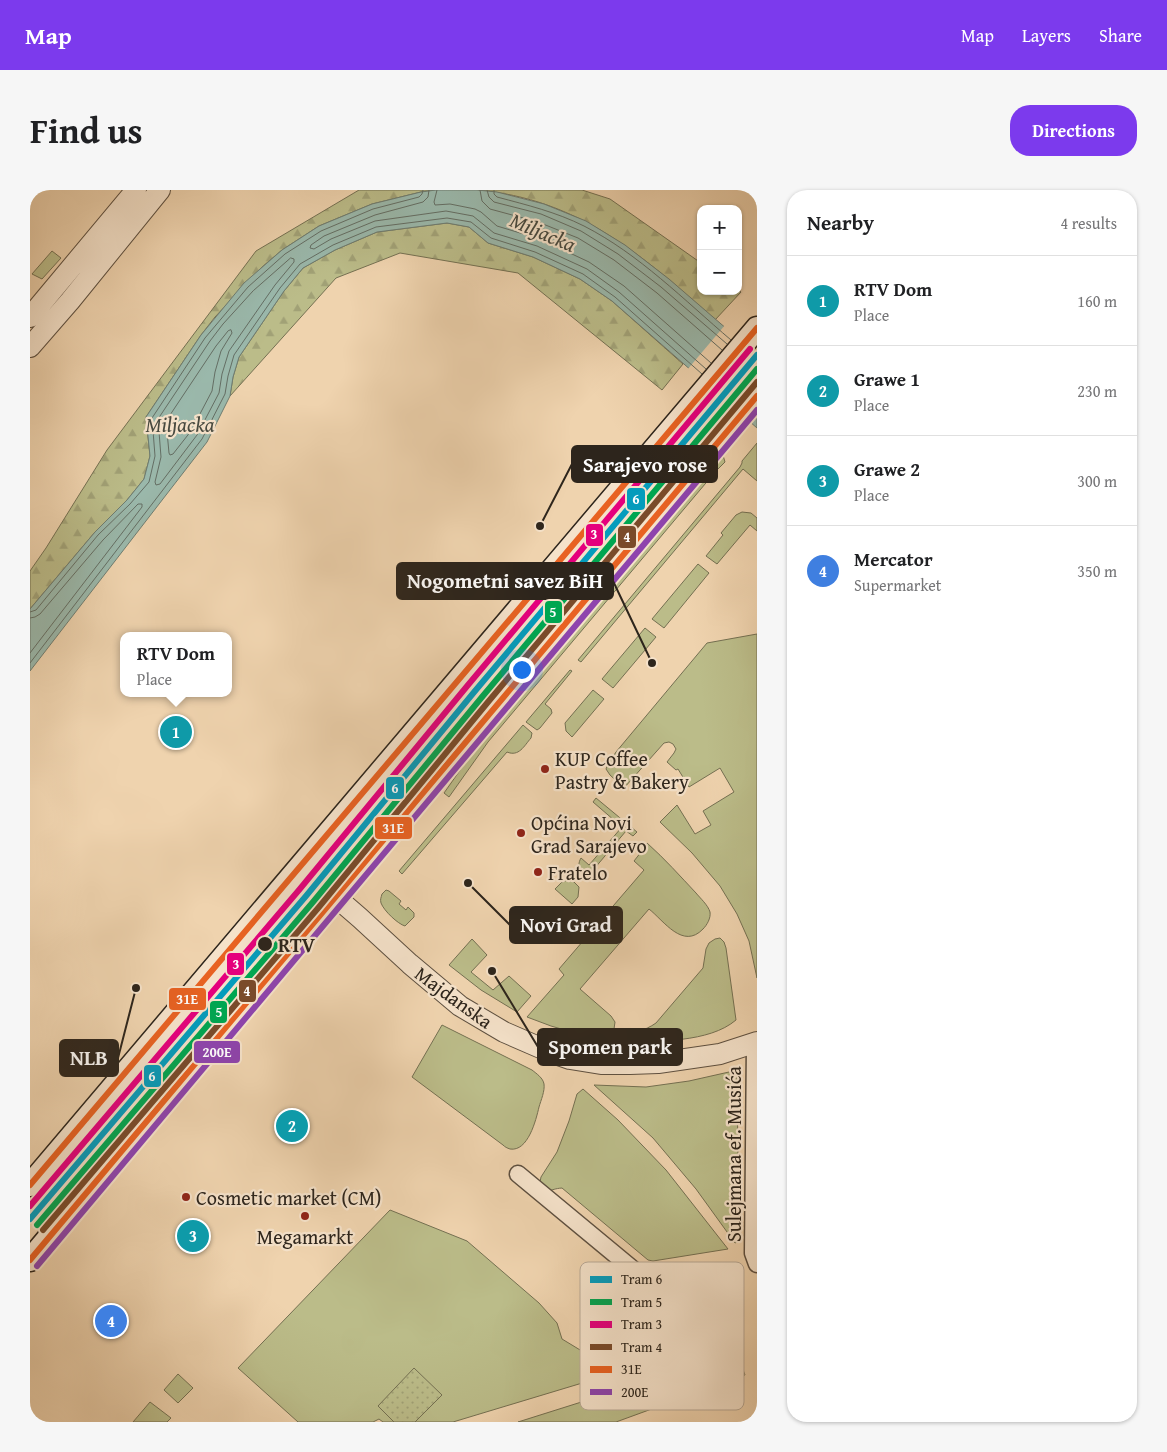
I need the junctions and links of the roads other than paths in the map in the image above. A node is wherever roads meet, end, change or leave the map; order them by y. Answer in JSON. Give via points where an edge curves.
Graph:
{"nodes":[{"id":1,"x":136,"y":190,"type":"edge"},
{"id":2,"x":160,"y":190,"type":"edge"},
{"id":3,"x":30,"y":317,"type":"edge"},
{"id":4,"x":757,"y":328,"type":"edge"},
{"id":5,"x":30,"y":347,"type":"edge"},
{"id":6,"x":757,"y":396,"type":"edge"},
{"id":7,"x":300,"y":866,"type":"junction"},
{"id":8,"x":336,"y":896,"type":"junction"},
{"id":9,"x":756,"y":1043,"type":"edge"},
{"id":10,"x":518,"y":1174,"type":"dead end"},
{"id":11,"x":30,"y":1185,"type":"edge"},
{"id":12,"x":30,"y":1260,"type":"edge"},
{"id":13,"x":623,"y":1262,"type":"edge"},
{"id":14,"x":757,"y":1264,"type":"edge"}],
"edges":[{"from":1,"to":3,"type":"street"},
{"from":2,"to":5,"type":"street"},
{"from":4,"to":7,"type":"main road"},
{"from":6,"to":8,"type":"main road"},
{"from":7,"to":8,"type":"street","name":"Majdanska"},
{"from":7,"to":11,"type":"main road"},
{"from":8,"to":9,"type":"street","name":"Majdanska","via":[[460,1006],[504,1032],[550,1052],[601,1064],[639,1064],[720,1054]]},
{"from":8,"to":12,"type":"main road"},
{"from":9,"to":14,"type":"street","name":"Sulejmana ef. Musića","via":[[754,1253]]},
{"from":10,"to":13,"type":"street"}]}
